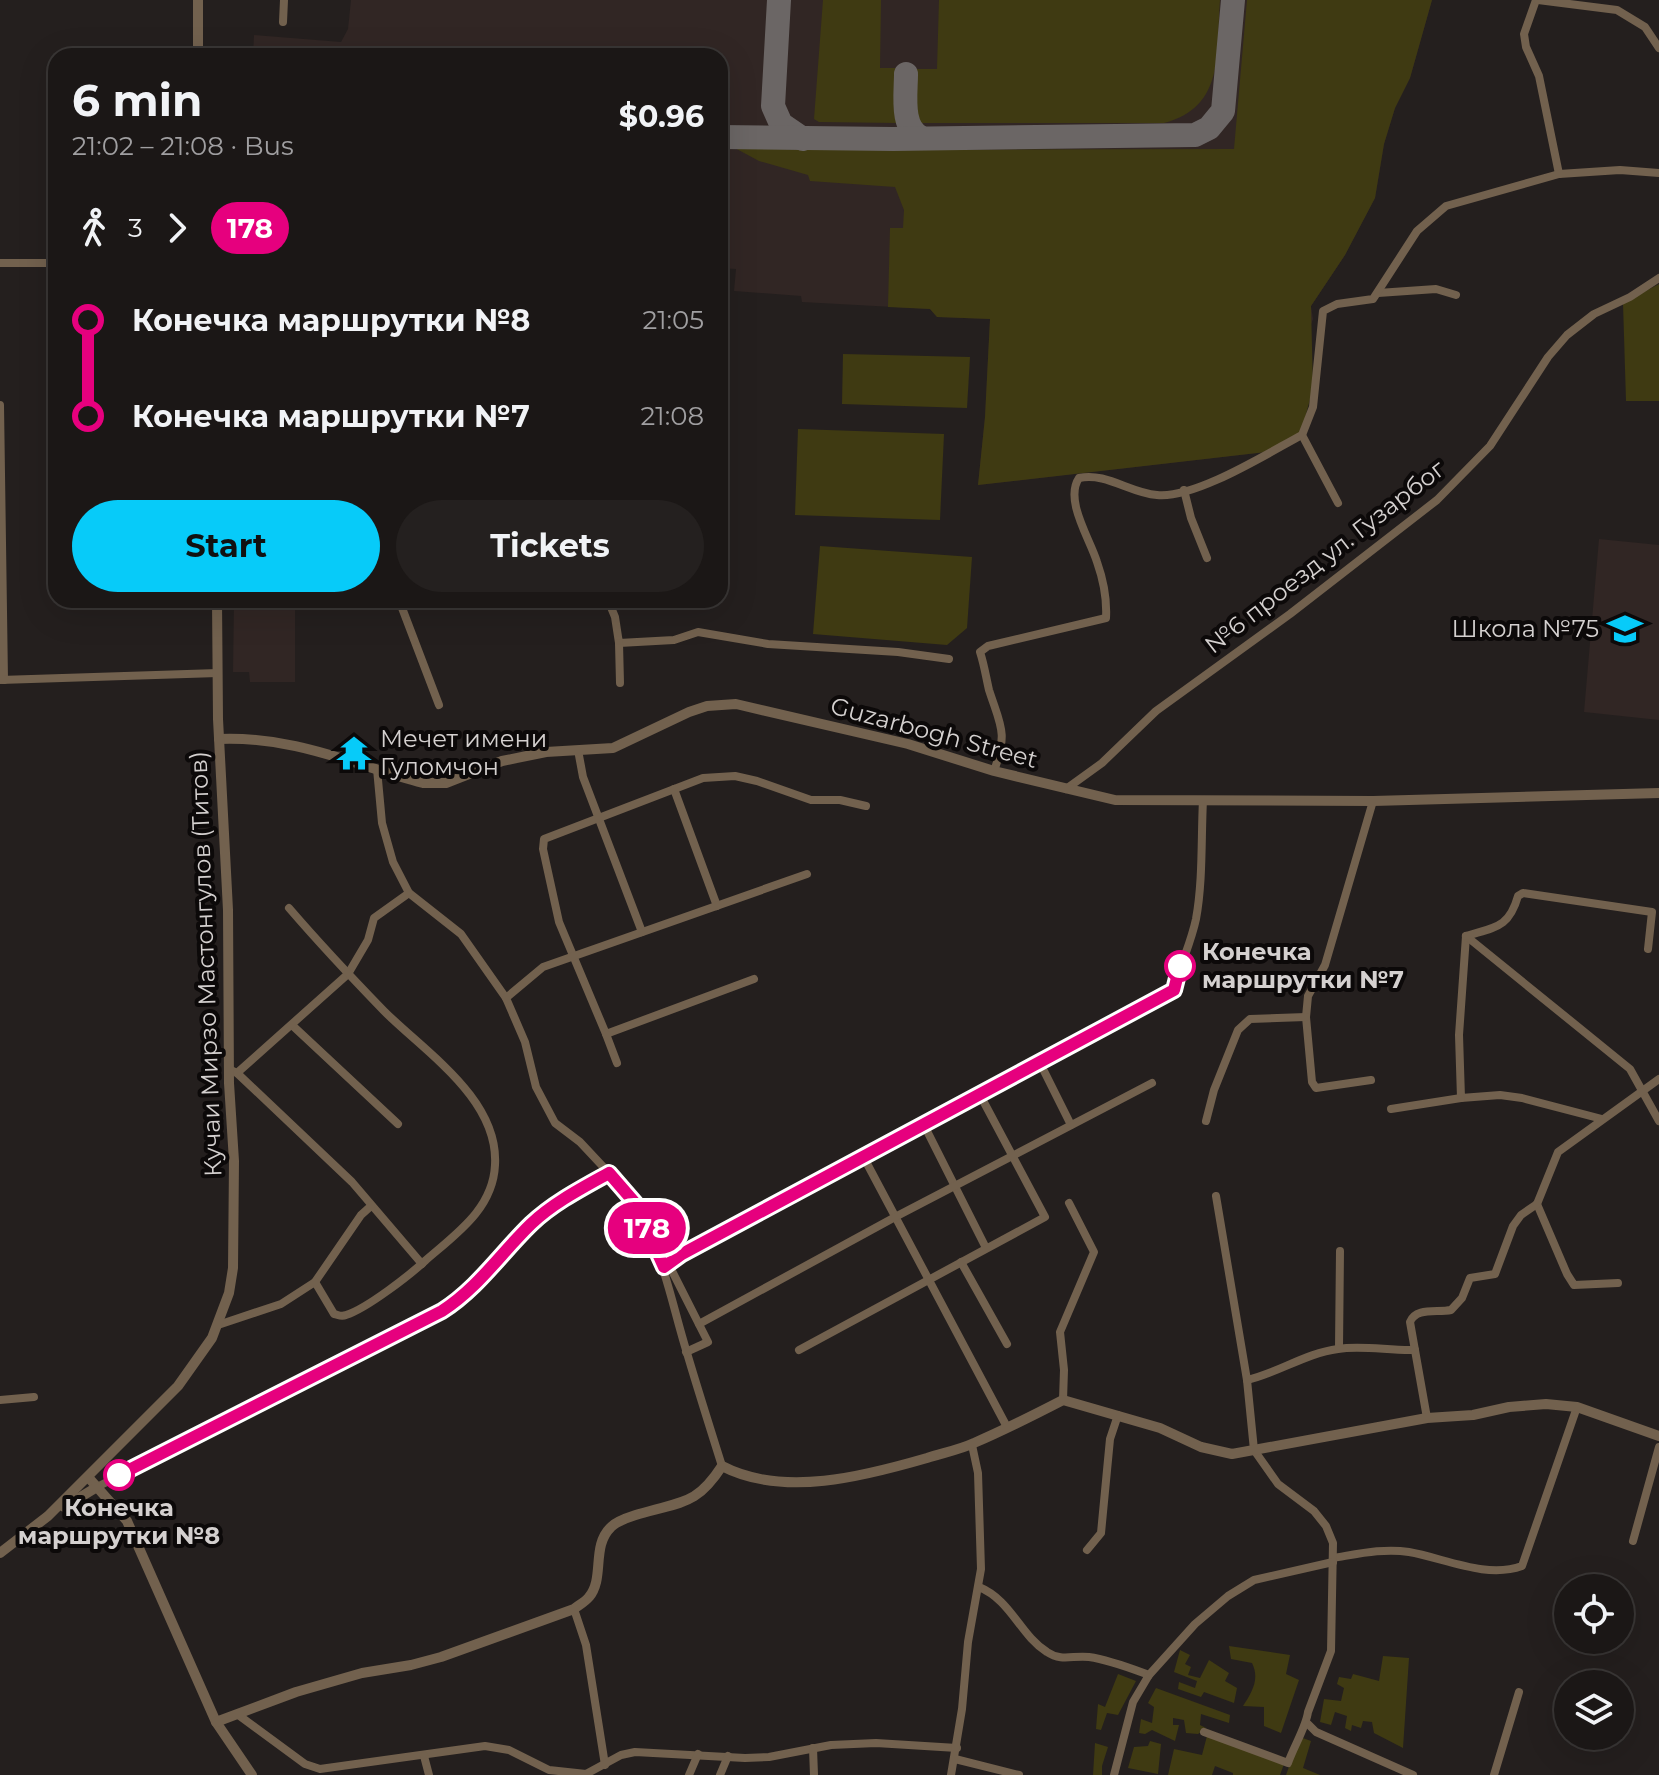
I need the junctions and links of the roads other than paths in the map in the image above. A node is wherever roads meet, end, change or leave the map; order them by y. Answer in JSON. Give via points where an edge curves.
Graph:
{"nodes":[{"id":1,"x":198,"y":0,"type":"edge"},
{"id":2,"x":284,"y":0,"type":"edge"},
{"id":3,"x":1537,"y":0,"type":"edge"},
{"id":4,"x":283,"y":22,"type":"dead end"},
{"id":5,"x":198,"y":48,"type":"edge"},
{"id":6,"x":1659,"y":48,"type":"edge"},
{"id":7,"x":1659,"y":173,"type":"edge"},
{"id":8,"x":1559,"y":174,"type":"junction"},
{"id":9,"x":0,"y":263,"type":"edge"},
{"id":10,"x":48,"y":263,"type":"edge"},
{"id":11,"x":1659,"y":278,"type":"edge"},
{"id":12,"x":1378,"y":293,"type":"junction"},
{"id":13,"x":1456,"y":295,"type":"dead end"},
{"id":14,"x":0,"y":405,"type":"edge"},
{"id":15,"x":1302,"y":435,"type":"junction"},
{"id":16,"x":1184,"y":490,"type":"junction"},
{"id":17,"x":1338,"y":503,"type":"dead end"},
{"id":18,"x":1207,"y":558,"type":"dead end"},
{"id":19,"x":217,"y":608,"type":"edge"},
{"id":20,"x":402,"y":608,"type":"edge"},
{"id":21,"x":611,"y":608,"type":"edge"},
{"id":22,"x":619,"y":643,"type":"junction"},
{"id":23,"x":949,"y":659,"type":"dead end"},
{"id":24,"x":218,"y":673,"type":"junction"},
{"id":25,"x":2,"y":680,"type":"edge"},
{"id":26,"x":620,"y":683,"type":"dead end"},
{"id":27,"x":439,"y":705,"type":"dead end"},
{"id":28,"x":219,"y":739,"type":"junction"},
{"id":29,"x":578,"y":750,"type":"junction"},
{"id":30,"x":377,"y":769,"type":"junction"},
{"id":31,"x":994,"y":771,"type":"junction"},
{"id":32,"x":674,"y":789,"type":"junction"},
{"id":33,"x":1066,"y":789,"type":"junction"},
{"id":34,"x":1659,"y":793,"type":"edge"},
{"id":35,"x":1203,"y":800,"type":"junction"},
{"id":36,"x":1373,"y":801,"type":"junction"},
{"id":37,"x":866,"y":806,"type":"dead end"},
{"id":38,"x":600,"y":817,"type":"junction"},
{"id":39,"x":807,"y":874,"type":"dead end"},
{"id":40,"x":409,"y":893,"type":"junction"},
{"id":41,"x":717,"y":906,"type":"junction"},
{"id":42,"x":289,"y":908,"type":"dead end"},
{"id":43,"x":642,"y":932,"type":"junction"},
{"id":44,"x":1466,"y":936,"type":"junction"},
{"id":45,"x":1648,"y":949,"type":"dead end"},
{"id":46,"x":573,"y":956,"type":"junction"},
{"id":47,"x":348,"y":974,"type":"junction"},
{"id":48,"x":754,"y":979,"type":"dead end"},
{"id":49,"x":506,"y":998,"type":"junction"},
{"id":50,"x":1306,"y":1017,"type":"junction"},
{"id":51,"x":293,"y":1026,"type":"junction"},
{"id":52,"x":606,"y":1034,"type":"junction"},
{"id":53,"x":1039,"y":1061,"type":"junction"},
{"id":54,"x":617,"y":1063,"type":"dead end"},
{"id":55,"x":233,"y":1071,"type":"junction"},
{"id":56,"x":1659,"y":1079,"type":"edge"},
{"id":57,"x":1371,"y":1080,"type":"dead end"},
{"id":58,"x":1152,"y":1083,"type":"dead end"},
{"id":59,"x":1643,"y":1089,"type":"junction"},
{"id":60,"x":979,"y":1093,"type":"junction"},
{"id":61,"x":1461,"y":1098,"type":"junction"},
{"id":62,"x":1391,"y":1109,"type":"dead end"},
{"id":63,"x":1602,"y":1119,"type":"junction"},
{"id":64,"x":1206,"y":1121,"type":"dead end"},
{"id":65,"x":1659,"y":1121,"type":"edge"},
{"id":66,"x":923,"y":1123,"type":"junction"},
{"id":67,"x":398,"y":1124,"type":"dead end"},
{"id":68,"x":1071,"y":1125,"type":"junction"},
{"id":69,"x":863,"y":1156,"type":"junction"},
{"id":70,"x":1012,"y":1156,"type":"junction"},
{"id":71,"x":609,"y":1173,"type":"junction"},
{"id":72,"x":955,"y":1188,"type":"junction"},
{"id":73,"x":1216,"y":1196,"type":"dead end"},
{"id":74,"x":1069,"y":1203,"type":"dead end"},
{"id":75,"x":1537,"y":1204,"type":"junction"},
{"id":76,"x":371,"y":1206,"type":"junction"},
{"id":77,"x":897,"y":1216,"type":"junction"},
{"id":78,"x":986,"y":1248,"type":"junction"},
{"id":79,"x":1340,"y":1251,"type":"dead end"},
{"id":80,"x":961,"y":1262,"type":"junction"},
{"id":81,"x":422,"y":1264,"type":"junction"},
{"id":82,"x":666,"y":1265,"type":"junction"},
{"id":83,"x":930,"y":1279,"type":"junction"},
{"id":84,"x":315,"y":1282,"type":"junction"},
{"id":85,"x":1618,"y":1283,"type":"dead end"},
{"id":86,"x":699,"y":1324,"type":"junction"},
{"id":87,"x":218,"y":1325,"type":"junction"},
{"id":88,"x":1007,"y":1344,"type":"dead end"},
{"id":89,"x":1339,"y":1348,"type":"junction"},
{"id":90,"x":799,"y":1350,"type":"dead end"},
{"id":91,"x":1415,"y":1350,"type":"junction"},
{"id":92,"x":686,"y":1352,"type":"junction"},
{"id":93,"x":1247,"y":1380,"type":"junction"},
{"id":94,"x":34,"y":1397,"type":"dead end"},
{"id":95,"x":0,"y":1400,"type":"edge"},
{"id":96,"x":1063,"y":1400,"type":"junction"},
{"id":97,"x":1577,"y":1407,"type":"junction"},
{"id":98,"x":1118,"y":1415,"type":"junction"},
{"id":99,"x":1427,"y":1418,"type":"junction"},
{"id":100,"x":1007,"y":1427,"type":"junction"},
{"id":101,"x":1659,"y":1436,"type":"edge"},
{"id":102,"x":972,"y":1445,"type":"junction"},
{"id":103,"x":1659,"y":1447,"type":"edge"},
{"id":104,"x":1254,"y":1450,"type":"junction"},
{"id":105,"x":722,"y":1466,"type":"junction"},
{"id":106,"x":88,"y":1477,"type":"junction"},
{"id":107,"x":97,"y":1487,"type":"junction"},
{"id":108,"x":48,"y":1516,"type":"junction"},
{"id":109,"x":1633,"y":1541,"type":"dead end"},
{"id":110,"x":1087,"y":1550,"type":"dead end"},
{"id":111,"x":0,"y":1553,"type":"edge"},
{"id":112,"x":1333,"y":1560,"type":"junction"},
{"id":113,"x":979,"y":1587,"type":"junction"},
{"id":114,"x":574,"y":1609,"type":"junction"},
{"id":115,"x":1149,"y":1675,"type":"junction"},
{"id":116,"x":1519,"y":1692,"type":"dead end"},
{"id":117,"x":237,"y":1714,"type":"junction"},
{"id":118,"x":216,"y":1722,"type":"junction"},
{"id":119,"x":1307,"y":1723,"type":"junction"},
{"id":120,"x":1204,"y":1732,"type":"dead end"},
{"id":121,"x":813,"y":1748,"type":"junction"},
{"id":122,"x":957,"y":1748,"type":"junction"},
{"id":123,"x":698,"y":1754,"type":"junction"},
{"id":124,"x":424,"y":1756,"type":"junction"},
{"id":125,"x":728,"y":1756,"type":"junction"},
{"id":126,"x":955,"y":1759,"type":"junction"},
{"id":127,"x":605,"y":1765,"type":"junction"},
{"id":128,"x":247,"y":1773,"type":"edge"},
{"id":129,"x":429,"y":1775,"type":"edge"},
{"id":130,"x":689,"y":1775,"type":"edge"},
{"id":131,"x":720,"y":1775,"type":"edge"},
{"id":132,"x":814,"y":1775,"type":"edge"},
{"id":133,"x":951,"y":1775,"type":"edge"},
{"id":134,"x":1019,"y":1775,"type":"edge"},
{"id":135,"x":1114,"y":1775,"type":"edge"},
{"id":136,"x":1413,"y":1775,"type":"edge"},
{"id":137,"x":1494,"y":1775,"type":"edge"}],
"edges":[{"from":1,"to":5,"type":"street"},
{"from":2,"to":4,"type":"street"},
{"from":3,"to":6,"type":"street","via":[[1617,10],[1645,27]]},
{"from":3,"to":8,"type":"street","via":[[1524,34],[1539,76]]},
{"from":7,"to":8,"type":"street"},
{"from":8,"to":12,"type":"street","via":[[1438,211],[1417,231]]},
{"from":9,"to":10,"type":"street"},
{"from":11,"to":33,"type":"street","name":"№6 проезд ул. Гузарбог","via":[[1567,335],[1490,446],[1437,500],[1156,711]]},
{"from":12,"to":13,"type":"street","via":[[1436,289]]},
{"from":12,"to":15,"type":"street","via":[[1373,299],[1323,311],[1313,407]]},
{"from":14,"to":25,"type":"street"},
{"from":15,"to":16,"type":"street"},
{"from":15,"to":17,"type":"street"},
{"from":16,"to":18,"type":"street"},
{"from":16,"to":31,"type":"street","via":[[1155,495],[1093,476],[1075,482],[1075,502],[1097,562],[1106,618],[980,652],[1002,723]]},
{"from":19,"to":24,"type":"street","name":"Кучаи Мирзо Мастонгулов (Титов)"},
{"from":20,"to":27,"type":"street"},
{"from":21,"to":22,"type":"street"},
{"from":22,"to":23,"type":"street","via":[[674,640],[698,632],[768,644]]},
{"from":22,"to":26,"type":"street"},
{"from":24,"to":25,"type":"street"},
{"from":24,"to":28,"type":"street","name":"Кучаи Мирзо Мастонгулов (Титов)"},
{"from":28,"to":30,"type":"street","name":"Guzarbogh Street","via":[[280,741]]},
{"from":28,"to":55,"type":"street","name":"Кучаи Мирзо Мастонгулов (Титов)"},
{"from":29,"to":30,"type":"street","name":"Guzarbogh Street","via":[[502,761],[446,783],[423,783]]},
{"from":29,"to":31,"type":"street","name":"Guzarbogh Street","via":[[613,748],[689,712],[736,704],[908,744]]},
{"from":29,"to":38,"type":"street"},
{"from":30,"to":40,"type":"street","via":[[382,823]]},
{"from":31,"to":33,"type":"street","name":"Guzarbogh Street"},
{"from":32,"to":37,"type":"street","via":[[703,778],[735,776],[811,800]]},
{"from":32,"to":38,"type":"street"},
{"from":32,"to":41,"type":"street"},
{"from":33,"to":35,"type":"street","name":"Guzarbogh Street","via":[[1115,800]]},
{"from":34,"to":36,"type":"street","name":"Guzarbogh Street"},
{"from":35,"to":36,"type":"street","name":"Guzarbogh Street"},
{"from":35,"to":53,"type":"street","via":[[1197,914],[1174,990]]},
{"from":36,"to":50,"type":"street","via":[[1325,965],[1308,996]]},
{"from":38,"to":43,"type":"street"},
{"from":38,"to":46,"type":"street","via":[[548,835],[543,843],[559,922]]},
{"from":39,"to":41,"type":"street"},
{"from":40,"to":47,"type":"street","via":[[374,918]]},
{"from":40,"to":49,"type":"street","via":[[461,934]]},
{"from":41,"to":43,"type":"street"},
{"from":42,"to":47,"type":"street"},
{"from":43,"to":46,"type":"street"},
{"from":44,"to":45,"type":"street","via":[[1507,921],[1523,893],[1652,912]]},
{"from":44,"to":59,"type":"street","via":[[1630,1069]]},
{"from":44,"to":61,"type":"street"},
{"from":46,"to":49,"type":"street","via":[[543,967]]},
{"from":46,"to":52,"type":"street"},
{"from":47,"to":51,"type":"street"},
{"from":47,"to":81,"type":"street","via":[[450,1072],[484,1118],[493,1141],[495,1165],[480,1210]]},
{"from":48,"to":52,"type":"street"},
{"from":49,"to":71,"type":"street","via":[[536,1087],[555,1123]]},
{"from":50,"to":57,"type":"street","via":[[1316,1088]]},
{"from":50,"to":64,"type":"street","via":[[1244,1022]]},
{"from":51,"to":55,"type":"street"},
{"from":51,"to":67,"type":"street"},
{"from":52,"to":54,"type":"street"},
{"from":53,"to":60,"type":"street"},
{"from":53,"to":68,"type":"street"},
{"from":55,"to":76,"type":"street"},
{"from":55,"to":87,"type":"street","name":"Кучаи Мирзо Мастонгулов (Титов)","via":[[233,1268]]},
{"from":56,"to":59,"type":"street"},
{"from":58,"to":68,"type":"street"},
{"from":59,"to":63,"type":"street"},
{"from":59,"to":65,"type":"street"},
{"from":60,"to":66,"type":"street"},
{"from":60,"to":70,"type":"street"},
{"from":61,"to":62,"type":"street"},
{"from":61,"to":63,"type":"street","via":[[1522,1098]]},
{"from":63,"to":75,"type":"street","via":[[1558,1152]]},
{"from":66,"to":69,"type":"street"},
{"from":66,"to":72,"type":"street"},
{"from":68,"to":70,"type":"street"},
{"from":69,"to":77,"type":"street"},
{"from":69,"to":82,"type":"street"},
{"from":70,"to":72,"type":"street"},
{"from":70,"to":78,"type":"street","via":[[1045,1217]]},
{"from":71,"to":82,"type":"street","via":[[635,1203]]},
{"from":71,"to":107,"type":"street","via":[[533,1222],[461,1299],[442,1311]]},
{"from":72,"to":77,"type":"street"},
{"from":72,"to":78,"type":"street"},
{"from":73,"to":93,"type":"street"},
{"from":74,"to":96,"type":"street","via":[[1094,1252],[1060,1332]]},
{"from":75,"to":85,"type":"street","via":[[1574,1285]]},
{"from":75,"to":91,"type":"street","via":[[1513,1226],[1495,1274],[1470,1278],[1451,1310],[1412,1317]]},
{"from":76,"to":81,"type":"street"},
{"from":76,"to":84,"type":"street"},
{"from":77,"to":83,"type":"street"},
{"from":77,"to":86,"type":"street"},
{"from":78,"to":80,"type":"street"},
{"from":79,"to":89,"type":"street"},
{"from":80,"to":83,"type":"street"},
{"from":80,"to":88,"type":"street"},
{"from":81,"to":84,"type":"street","via":[[346,1315],[329,1310]]},
{"from":82,"to":86,"type":"street"},
{"from":82,"to":92,"type":"street"},
{"from":83,"to":90,"type":"street"},
{"from":83,"to":100,"type":"street"},
{"from":84,"to":87,"type":"street","via":[[281,1304]]},
{"from":86,"to":92,"type":"street","via":[[708,1342]]},
{"from":87,"to":106,"type":"street","name":"Кучаи Мирзо Мастонгулов (Титов)","via":[[178,1386]]},
{"from":89,"to":91,"type":"street"},
{"from":89,"to":93,"type":"street"},
{"from":91,"to":99,"type":"street"},
{"from":92,"to":105,"type":"street"},
{"from":93,"to":104,"type":"street"},
{"from":94,"to":95,"type":"street"},
{"from":96,"to":98,"type":"street"},
{"from":96,"to":100,"type":"street"},
{"from":97,"to":99,"type":"street","via":[[1546,1404]]},
{"from":97,"to":101,"type":"street"},
{"from":97,"to":112,"type":"street","via":[[1522,1566],[1488,1569],[1378,1550]]},
{"from":98,"to":104,"type":"street","via":[[1216,1452]]},
{"from":98,"to":110,"type":"street","via":[[1110,1439],[1101,1533]]},
{"from":99,"to":104,"type":"street"},
{"from":100,"to":102,"type":"street"},
{"from":102,"to":105,"type":"street","via":[[835,1480],[770,1481]]},
{"from":102,"to":113,"type":"street","via":[[978,1473]]},
{"from":103,"to":109,"type":"street"},
{"from":104,"to":112,"type":"street","via":[[1278,1484],[1326,1526]]},
{"from":105,"to":114,"type":"street","via":[[708,1488],[684,1503],[611,1527],[603,1540],[596,1585]]},
{"from":106,"to":107,"type":"street"},
{"from":106,"to":108,"type":"street","name":"Кучаи Мирзо Мастонгулов (Титов)"},
{"from":107,"to":108,"type":"street"},
{"from":107,"to":118,"type":"street","via":[[127,1521]]},
{"from":108,"to":111,"type":"street"},
{"from":112,"to":115,"type":"street","via":[[1254,1580],[1195,1624]]},
{"from":112,"to":119,"type":"street","via":[[1331,1651]]},
{"from":113,"to":115,"type":"street","via":[[1013,1614],[1036,1644],[1059,1659],[1086,1657]]},
{"from":113,"to":122,"type":"street"},
{"from":114,"to":117,"type":"street","via":[[441,1657],[362,1673]]},
{"from":114,"to":127,"type":"street","via":[[586,1645]]},
{"from":115,"to":135,"type":"street","via":[[1133,1702]]},
{"from":116,"to":137,"type":"street"},
{"from":117,"to":118,"type":"street"},
{"from":117,"to":124,"type":"street","via":[[305,1764],[320,1769]]},
{"from":118,"to":128,"type":"street"},
{"from":119,"to":120,"type":"street","via":[[1288,1763]]},
{"from":119,"to":136,"type":"street","via":[[1316,1732]]},
{"from":121,"to":122,"type":"street","via":[[876,1743]]},
{"from":121,"to":125,"type":"street","via":[[769,1757]]},
{"from":121,"to":132,"type":"street"},
{"from":122,"to":126,"type":"street"},
{"from":123,"to":125,"type":"street"},
{"from":123,"to":127,"type":"street","via":[[635,1752]]},
{"from":123,"to":130,"type":"street"},
{"from":124,"to":127,"type":"street","via":[[485,1746],[509,1750],[549,1770],[586,1774]]},
{"from":124,"to":129,"type":"street"},
{"from":125,"to":131,"type":"street"},
{"from":126,"to":133,"type":"street"},
{"from":126,"to":134,"type":"street"}]}
